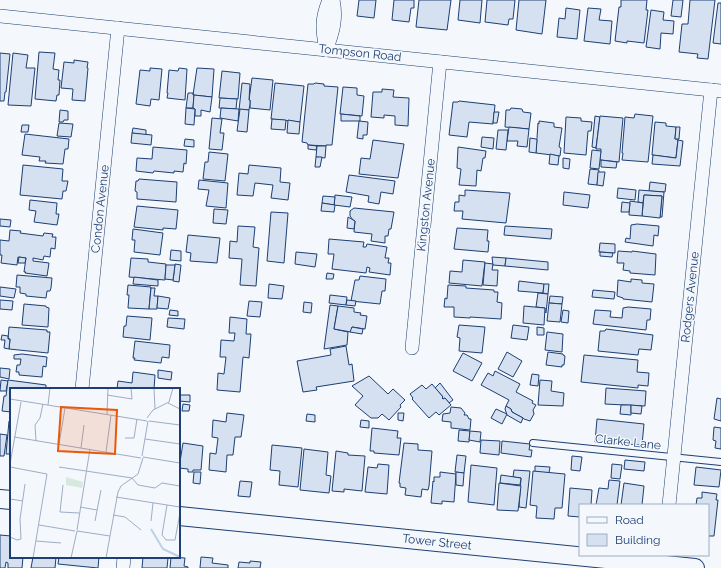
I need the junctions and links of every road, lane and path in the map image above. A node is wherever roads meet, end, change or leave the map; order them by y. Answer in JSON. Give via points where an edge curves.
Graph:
{"nodes":[{"id":1,"x":329,"y":0,"type":"edge"},
{"id":2,"x":333,"y":0,"type":"edge"},
{"id":3,"x":0,"y":16,"type":"edge"},
{"id":4,"x":118,"y":28,"type":"junction"},
{"id":5,"x":326,"y":50,"type":"junction"},
{"id":6,"x":440,"y":62,"type":"junction"},
{"id":7,"x":716,"y":90,"type":"edge"},
{"id":8,"x":412,"y":348,"type":"dead end"},
{"id":9,"x":82,"y":388,"type":"edge"},
{"id":10,"x":533,"y":443,"type":"dead end"},
{"id":11,"x":673,"y":458,"type":"junction"},
{"id":12,"x":721,"y":462,"type":"edge"},
{"id":13,"x":0,"y":499,"type":"edge"},
{"id":14,"x":10,"y":500,"type":"edge"},
{"id":15,"x":669,"y":504,"type":"edge"},
{"id":16,"x":180,"y":516,"type":"edge"},
{"id":17,"x":579,"y":552,"type":"edge"},
{"id":18,"x":621,"y":556,"type":"edge"},
{"id":19,"x":124,"y":558,"type":"edge"},
{"id":20,"x":665,"y":560,"type":"edge"},
{"id":21,"x":123,"y":568,"type":"edge"},
{"id":22,"x":695,"y":568,"type":"edge"}],
"edges":[{"from":1,"to":5,"type":"street","via":[[322,30]]},
{"from":2,"to":5,"type":"street","via":[[336,12],[333,32]]},
{"from":3,"to":4,"type":"street","name":"Tompson Road"},
{"from":4,"to":5,"type":"street","name":"Tompson Road"},
{"from":4,"to":9,"type":"street","name":"Condon Avenue"},
{"from":5,"to":6,"type":"street","name":"Tompson Road"},
{"from":6,"to":7,"type":"street","name":"Tompson Road"},
{"from":6,"to":8,"type":"street","name":"Kingston Avenue"},
{"from":7,"to":11,"type":"street","name":"Rodgers Avenue"},
{"from":10,"to":11,"type":"lane","name":"Clarke Lane"},
{"from":11,"to":12,"type":"lane","name":"Clarke Lane"},
{"from":11,"to":15,"type":"street","name":"Rodgers Avenue"},
{"from":13,"to":14,"type":"main road"},
{"from":16,"to":17,"type":"main road","name":"Tower Street"},
{"from":18,"to":20,"type":"main road","name":"Tower Street"},
{"from":19,"to":21,"type":"street"},
{"from":20,"to":22,"type":"main road","name":"Tower Street"}]}
